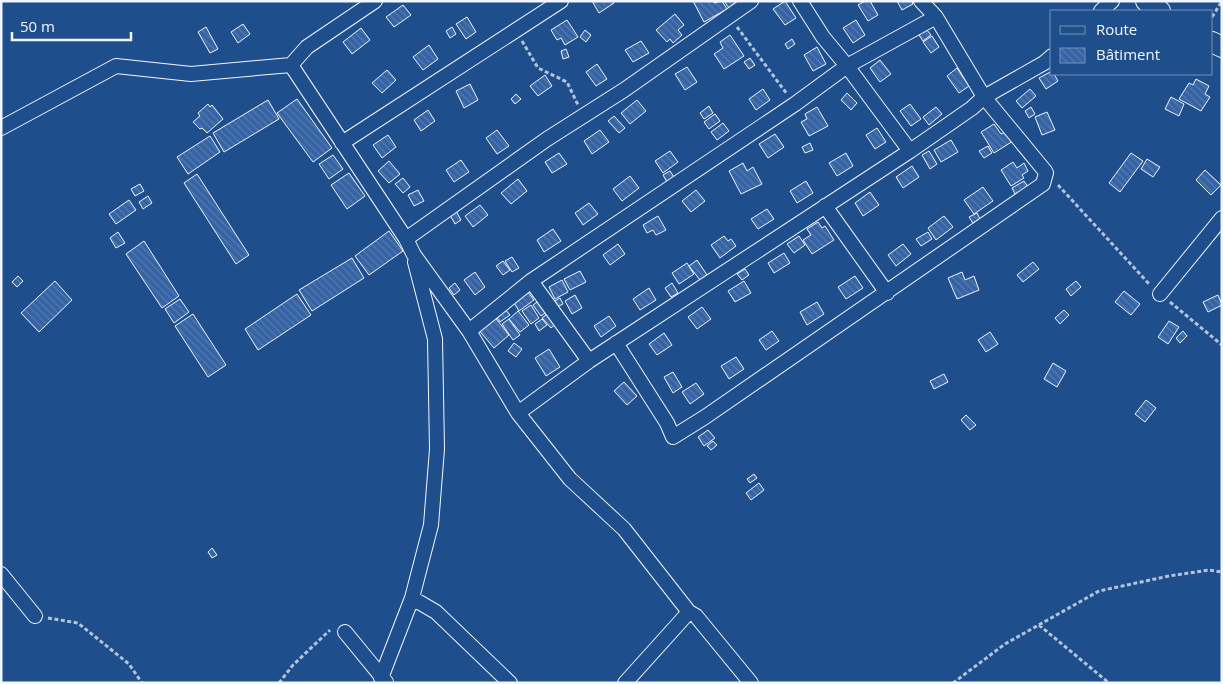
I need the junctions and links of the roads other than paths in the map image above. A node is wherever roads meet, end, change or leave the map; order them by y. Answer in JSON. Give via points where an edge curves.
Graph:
{"nodes":[{"id":1,"x":374,"y":1,"type":"edge"},
{"id":2,"x":561,"y":1,"type":"edge"},
{"id":3,"x":751,"y":1,"type":"edge"},
{"id":4,"x":800,"y":1,"type":"edge"},
{"id":5,"x":921,"y":1,"type":"edge"},
{"id":6,"x":1112,"y":1,"type":"edge"},
{"id":7,"x":1146,"y":1,"type":"edge"},
{"id":8,"x":1102,"y":10,"type":"edge"},
{"id":9,"x":1159,"y":10,"type":"edge"},
{"id":10,"x":936,"y":17,"type":"junction"},
{"id":11,"x":1050,"y":58,"type":"edge"},
{"id":12,"x":291,"y":65,"type":"junction"},
{"id":13,"x":847,"y":66,"type":"junction"},
{"id":14,"x":984,"y":97,"type":"junction"},
{"id":15,"x":1,"y":128,"type":"edge"},
{"id":16,"x":342,"y":143,"type":"junction"},
{"id":17,"x":910,"y":151,"type":"junction"},
{"id":18,"x":825,"y":206,"type":"junction"},
{"id":19,"x":1222,"y":218,"type":"edge"},
{"id":20,"x":406,"y":239,"type":"junction"},
{"id":21,"x":414,"y":255,"type":"junction"},
{"id":22,"x":531,"y":281,"type":"junction"},
{"id":23,"x":887,"y":293,"type":"junction"},
{"id":24,"x":1160,"y":294,"type":"road end"},
{"id":25,"x":469,"y":331,"type":"junction"},
{"id":26,"x":616,"y":343,"type":"junction"},
{"id":27,"x":589,"y":361,"type":"junction"},
{"id":28,"x":518,"y":413,"type":"junction"},
{"id":29,"x":1,"y":574,"type":"edge"},
{"id":30,"x":412,"y":598,"type":"junction"},
{"id":31,"x":689,"y":612,"type":"junction"},
{"id":32,"x":36,"y":616,"type":"road end"},
{"id":33,"x":345,"y":632,"type":"road end"},
{"id":34,"x":384,"y":680,"type":"edge"},
{"id":35,"x":510,"y":683,"type":"edge"},
{"id":36,"x":625,"y":683,"type":"edge"},
{"id":37,"x":751,"y":683,"type":"edge"}],
"edges":[{"from":1,"to":12,"type":"street","via":[[306,47]]},
{"from":2,"to":16,"type":"street"},
{"from":3,"to":20,"type":"street"},
{"from":4,"to":13,"type":"street","via":[[823,38]]},
{"from":5,"to":10,"type":"street"},
{"from":6,"to":8,"type":"street"},
{"from":7,"to":9,"type":"street"},
{"from":10,"to":13,"type":"street"},
{"from":10,"to":14,"type":"street"},
{"from":11,"to":14,"type":"street"},
{"from":12,"to":15,"type":"street","via":[[191,74],[116,66]]},
{"from":12,"to":16,"type":"street"},
{"from":13,"to":17,"type":"street"},
{"from":13,"to":22,"type":"street"},
{"from":14,"to":17,"type":"street"},
{"from":14,"to":23,"type":"street","via":[[1046,173],[1043,184]]},
{"from":16,"to":20,"type":"street"},
{"from":17,"to":18,"type":"street"},
{"from":18,"to":23,"type":"street"},
{"from":18,"to":26,"type":"street"},
{"from":19,"to":24,"type":"street"},
{"from":20,"to":21,"type":"street"},
{"from":21,"to":25,"type":"street"},
{"from":21,"to":30,"type":"street","via":[[435,339],[437,450],[431,525]]},
{"from":22,"to":25,"type":"street"},
{"from":22,"to":27,"type":"street"},
{"from":23,"to":26,"type":"street","via":[[674,437]]},
{"from":25,"to":28,"type":"street"},
{"from":26,"to":27,"type":"street"},
{"from":27,"to":28,"type":"street"},
{"from":28,"to":31,"type":"street","via":[[570,479],[624,529]]},
{"from":29,"to":32,"type":"street"},
{"from":30,"to":34,"type":"street"},
{"from":30,"to":35,"type":"street","via":[[436,612]]},
{"from":31,"to":36,"type":"street"},
{"from":31,"to":37,"type":"street","via":[[696,616]]},
{"from":33,"to":34,"type":"street"}]}
